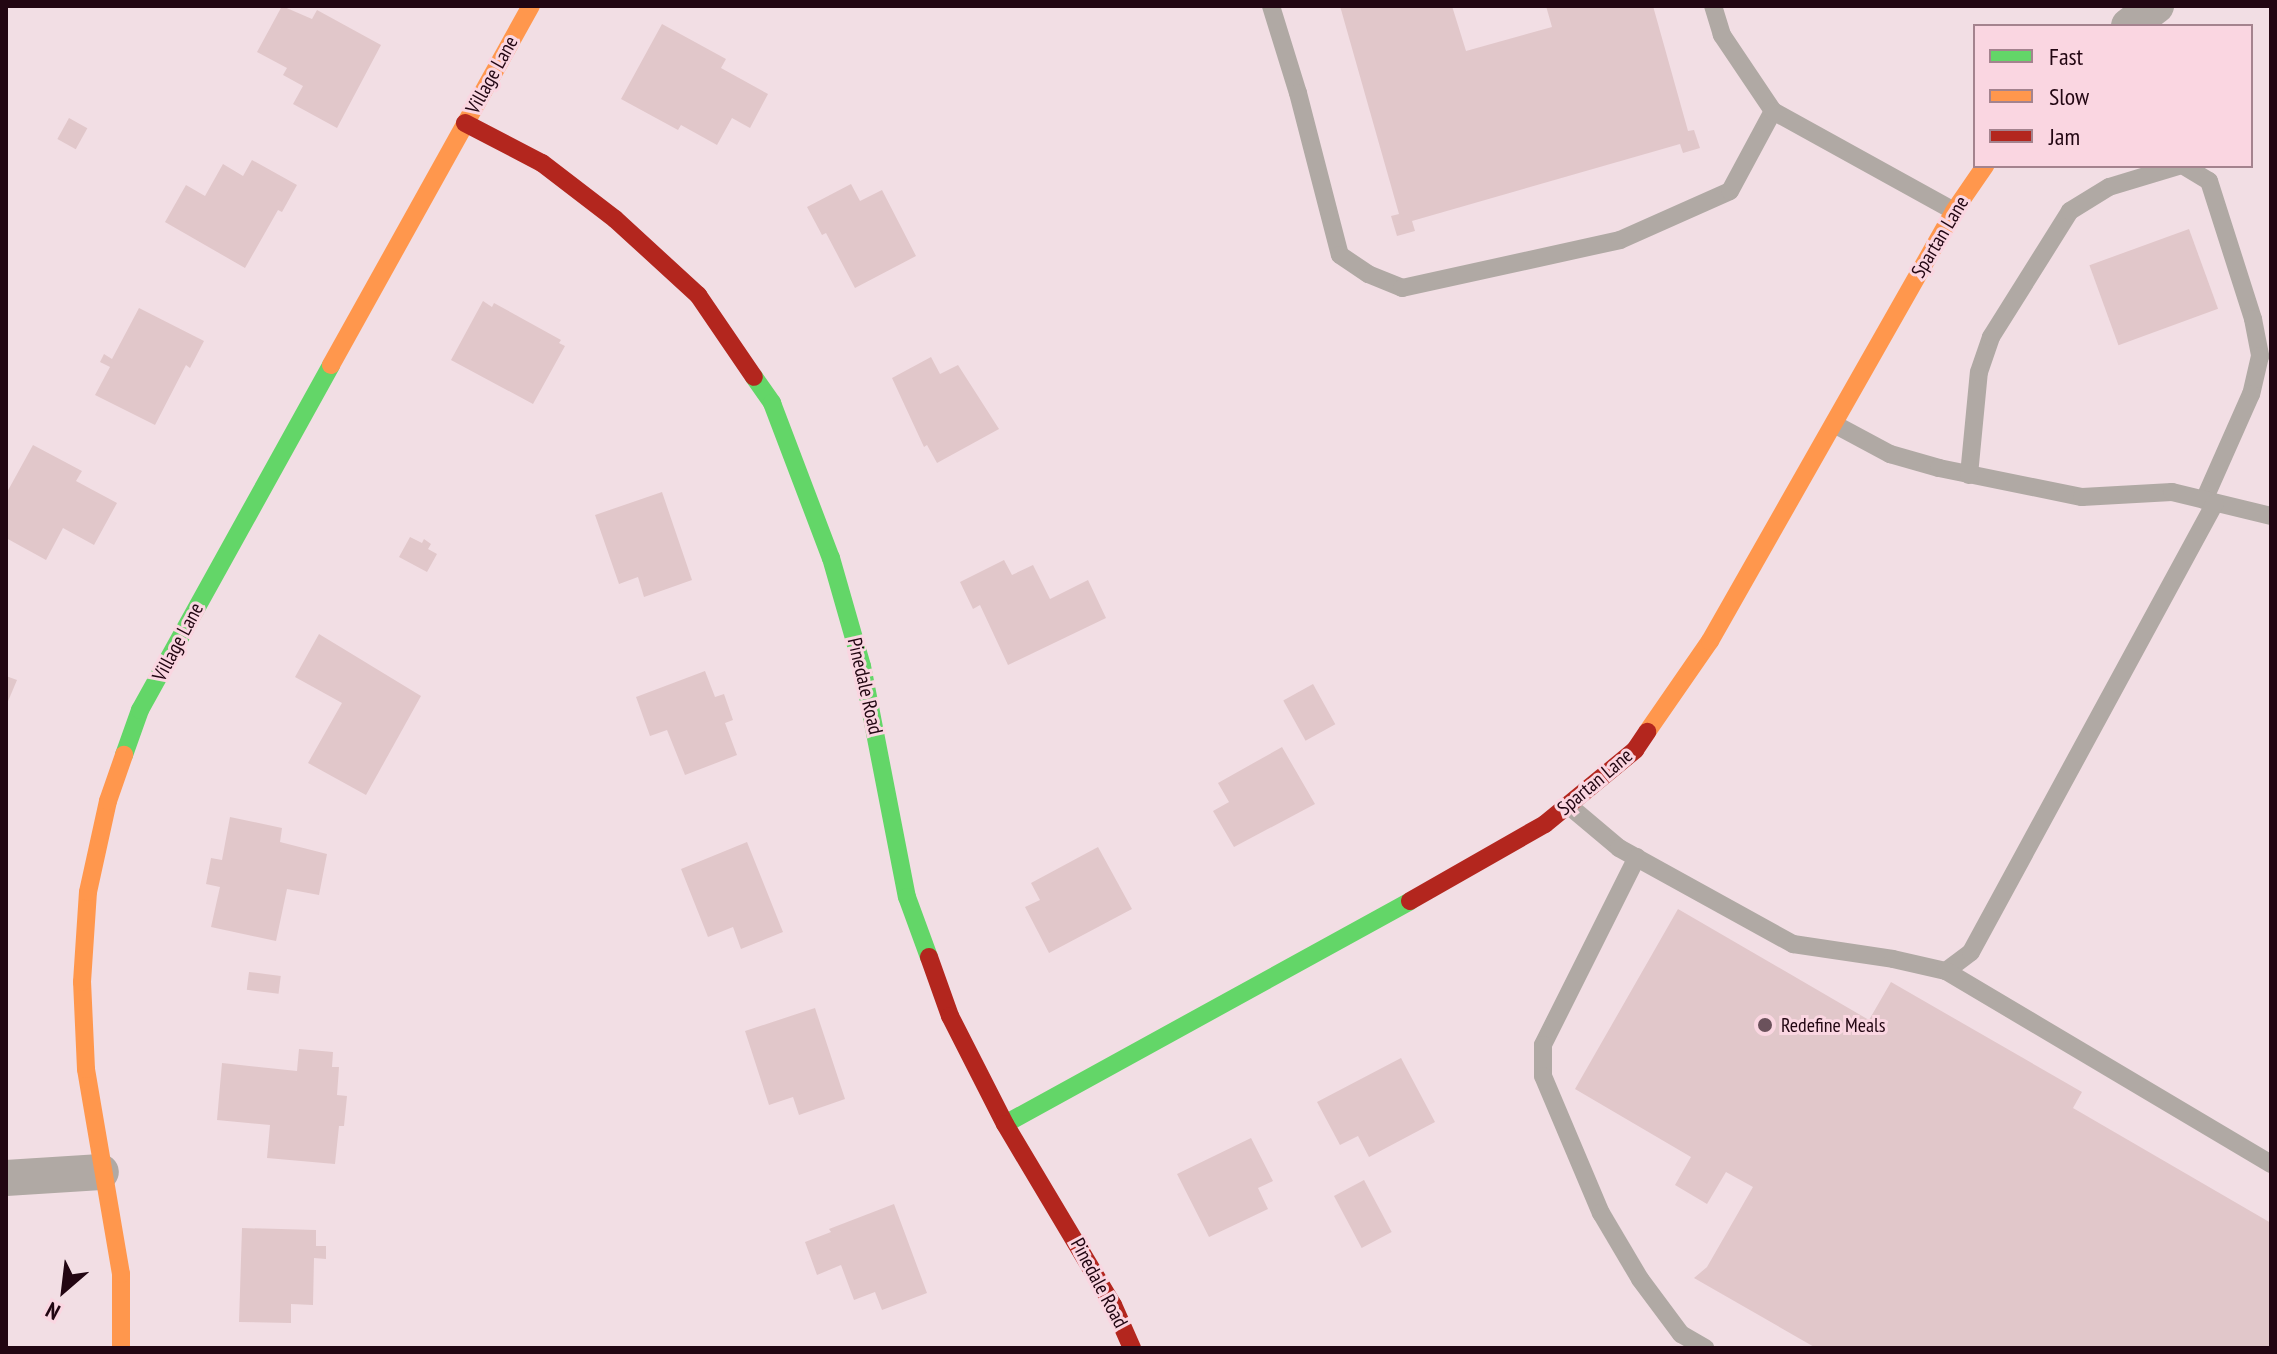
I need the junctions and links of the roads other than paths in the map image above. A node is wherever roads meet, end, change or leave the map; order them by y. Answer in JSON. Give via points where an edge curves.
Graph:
{"nodes":[{"id":1,"x":531,"y":6,"type":"edge"},
{"id":2,"x":1271,"y":6,"type":"edge"},
{"id":3,"x":1713,"y":6,"type":"edge"},
{"id":4,"x":2156,"y":6,"type":"edge"},
{"id":5,"x":2132,"y":24,"type":"edge"},
{"id":6,"x":1773,"y":111,"type":"junction"},
{"id":7,"x":465,"y":123,"type":"junction"},
{"id":8,"x":1984,"y":168,"type":"edge"},
{"id":9,"x":2171,"y":168,"type":"edge"},
{"id":10,"x":2187,"y":168,"type":"edge"},
{"id":11,"x":1954,"y":211,"type":"junction"},
{"id":12,"x":1834,"y":424,"type":"junction"},
{"id":13,"x":1969,"y":475,"type":"junction"},
{"id":14,"x":2210,"y":502,"type":"junction"},
{"id":15,"x":2271,"y":516,"type":"edge"},
{"id":16,"x":1568,"y":805,"type":"junction"},
{"id":17,"x":1637,"y":857,"type":"junction"},
{"id":18,"x":1946,"y":971,"type":"junction"},
{"id":19,"x":1005,"y":1124,"type":"junction"},
{"id":20,"x":2271,"y":1164,"type":"edge"},
{"id":21,"x":101,"y":1172,"type":"junction"},
{"id":22,"x":6,"y":1178,"type":"edge"},
{"id":23,"x":121,"y":1348,"type":"edge"},
{"id":24,"x":1132,"y":1348,"type":"edge"},
{"id":25,"x":1705,"y":1348,"type":"edge"}],
"edges":[{"from":1,"to":7,"type":"street","name":"Village Lane"},
{"from":2,"to":6,"type":"lane","via":[[1340,255],[1402,288],[1620,240],[1730,191]]},
{"from":3,"to":6,"type":"lane","via":[[1722,35]]},
{"from":4,"to":5,"type":"street"},
{"from":6,"to":11,"type":"lane"},
{"from":7,"to":19,"type":"street","name":"Pinedale Road","via":[[542,163],[626,228],[698,295],[772,403],[831,558],[862,666],[907,897],[950,1016]]},
{"from":7,"to":21,"type":"street","name":"Village Lane","via":[[140,710],[108,801],[88,892],[82,982],[86,1069]]},
{"from":8,"to":11,"type":"street","name":"Spartan Lane"},
{"from":9,"to":13,"type":"lane","via":[[2109,187],[2070,211],[1991,337],[1979,372]]},
{"from":10,"to":14,"type":"lane","via":[[2209,181],[2260,356]]},
{"from":11,"to":12,"type":"street","name":"Spartan Lane"},
{"from":12,"to":13,"type":"lane","via":[[1890,454]]},
{"from":12,"to":16,"type":"street","name":"Spartan Lane","via":[[1710,641],[1635,750]]},
{"from":13,"to":14,"type":"lane","via":[[2082,497],[2172,492]]},
{"from":14,"to":15,"type":"lane"},
{"from":14,"to":18,"type":"lane","via":[[1971,952]]},
{"from":16,"to":17,"type":"lane"},
{"from":16,"to":19,"type":"street","name":"Spartan Lane","via":[[1545,824],[1332,946]]},
{"from":17,"to":18,"type":"lane","via":[[1793,944]]},
{"from":17,"to":25,"type":"lane","via":[[1543,1045],[1543,1076],[1601,1213],[1681,1334]]},
{"from":18,"to":20,"type":"lane"},
{"from":19,"to":24,"type":"street","name":"Pinedale Road","via":[[1098,1278]]},
{"from":21,"to":22,"type":"street"},
{"from":21,"to":23,"type":"street","name":"Village Lane","via":[[121,1274]]}]}
